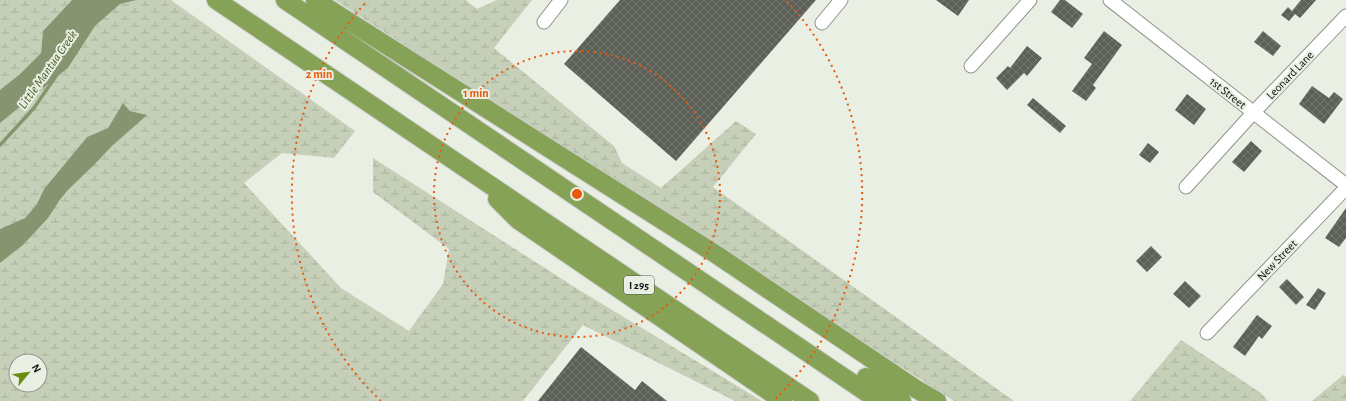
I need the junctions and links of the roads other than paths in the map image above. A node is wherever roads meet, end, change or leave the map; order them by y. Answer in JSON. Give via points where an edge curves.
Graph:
{"nodes":[{"id":1,"x":216,"y":0,"type":"edge"},
{"id":2,"x":284,"y":0,"type":"edge"},
{"id":3,"x":315,"y":0,"type":"edge"},
{"id":4,"x":561,"y":0,"type":"edge"},
{"id":5,"x":841,"y":0,"type":"edge"},
{"id":6,"x":1030,"y":0,"type":"edge"},
{"id":7,"x":1110,"y":0,"type":"edge"},
{"id":8,"x":1346,"y":16,"type":"edge"},
{"id":9,"x":544,"y":22,"type":"dead end"},
{"id":10,"x":822,"y":23,"type":"dead end"},
{"id":11,"x":971,"y":66,"type":"dead end"},
{"id":12,"x":1253,"y":113,"type":"junction"},
{"id":13,"x":468,"y":170,"type":"junction"},
{"id":14,"x":1346,"y":186,"type":"edge"},
{"id":15,"x":1186,"y":187,"type":"dead end"},
{"id":16,"x":698,"y":278,"type":"junction"},
{"id":17,"x":1207,"y":333,"type":"dead end"},
{"id":18,"x":784,"y":401,"type":"edge"},
{"id":19,"x":810,"y":401,"type":"edge"},
{"id":20,"x":879,"y":401,"type":"edge"},
{"id":21,"x":902,"y":401,"type":"edge"},
{"id":22,"x":937,"y":401,"type":"edge"}],
"edges":[{"from":1,"to":13,"type":"highway","number":"I 295"},
{"from":2,"to":16,"type":"highway"},
{"from":3,"to":22,"type":"highway","via":[[717,256]]},
{"from":4,"to":9,"type":"street"},
{"from":5,"to":10,"type":"street"},
{"from":6,"to":11,"type":"street"},
{"from":7,"to":12,"type":"street","name":"1st Street"},
{"from":8,"to":12,"type":"street","name":"Leonard Lane"},
{"from":12,"to":14,"type":"street","name":"1st Street"},
{"from":12,"to":15,"type":"street","name":"Leonard Lane"},
{"from":13,"to":18,"type":"highway","via":[[518,220]]},
{"from":13,"to":19,"type":"highway","number":"I 295"},
{"from":14,"to":17,"type":"street","name":"New Street"},
{"from":16,"to":20,"type":"highway"},
{"from":16,"to":21,"type":"highway","via":[[733,288]]}]}
